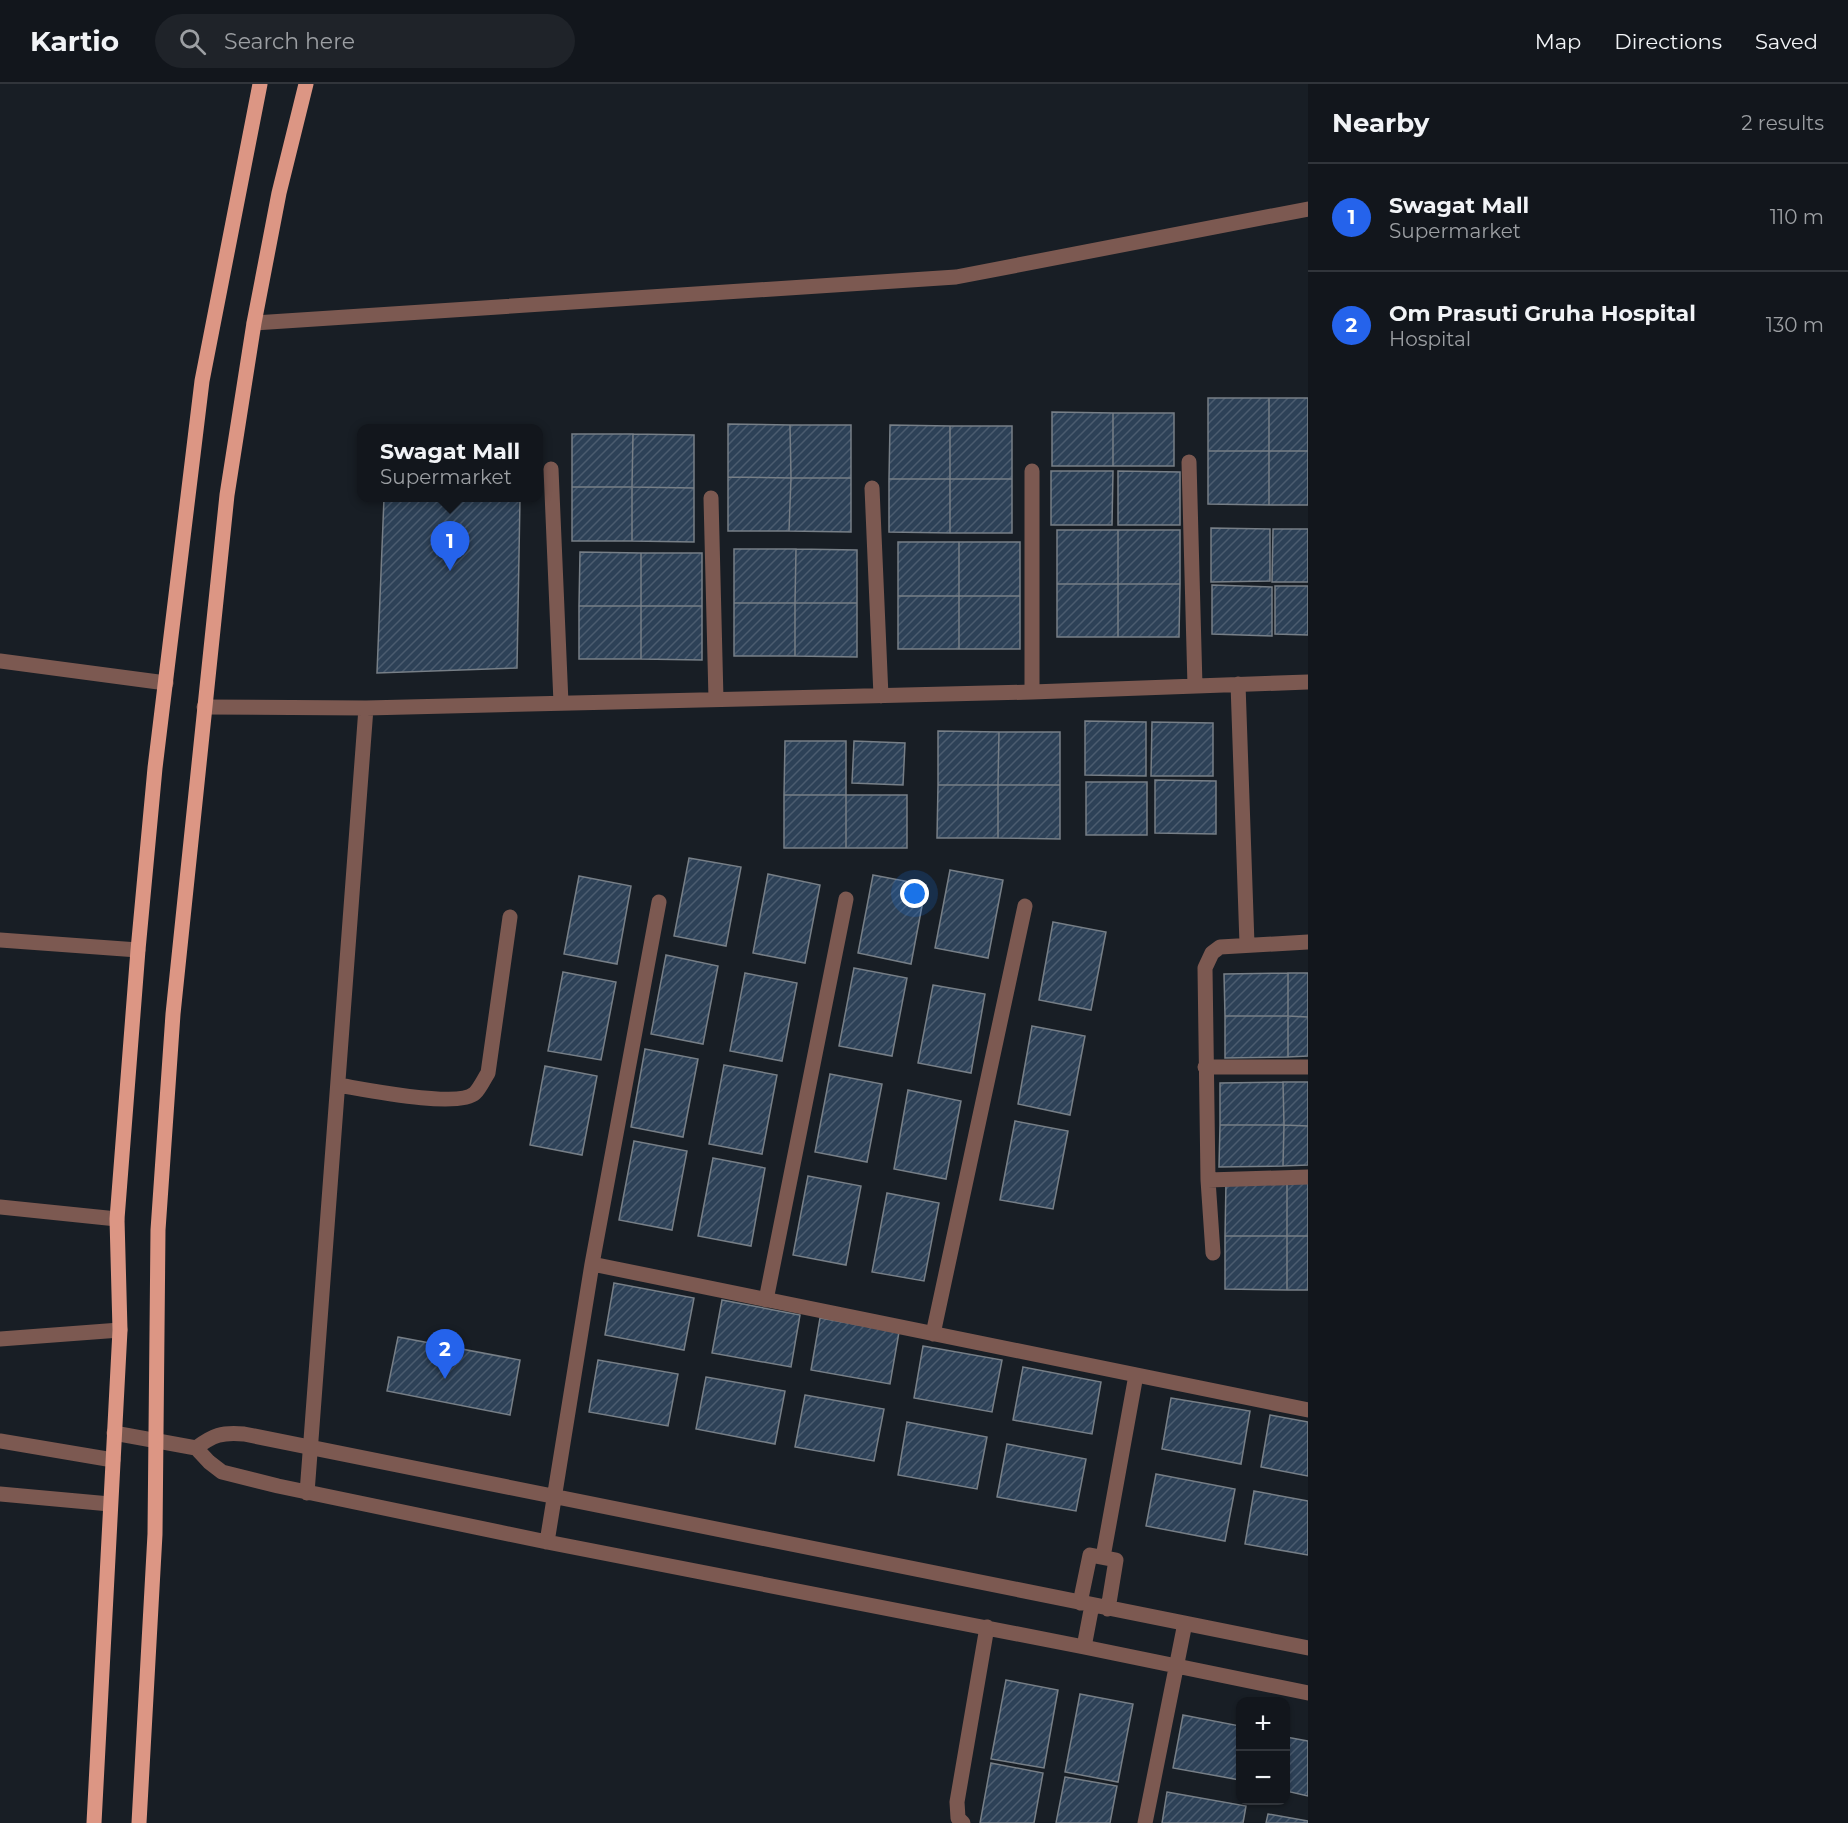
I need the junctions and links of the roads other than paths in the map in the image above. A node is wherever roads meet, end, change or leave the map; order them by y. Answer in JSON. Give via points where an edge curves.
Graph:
{"nodes":[{"id":1,"x":260,"y":84,"type":"edge"},
{"id":2,"x":306,"y":84,"type":"edge"},
{"id":3,"x":1308,"y":209,"type":"edge"},
{"id":4,"x":254,"y":323,"type":"junction"},
{"id":5,"x":1189,"y":462,"type":"dead end"},
{"id":6,"x":551,"y":469,"type":"dead end"},
{"id":7,"x":1032,"y":471,"type":"dead end"},
{"id":8,"x":872,"y":488,"type":"dead end"},
{"id":9,"x":711,"y":498,"type":"dead end"},
{"id":10,"x":0,"y":661,"type":"edge"},
{"id":11,"x":1308,"y":682,"type":"edge"},
{"id":12,"x":166,"y":683,"type":"junction"},
{"id":13,"x":1238,"y":684,"type":"junction"},
{"id":14,"x":1195,"y":686,"type":"junction"},
{"id":15,"x":1032,"y":692,"type":"junction"},
{"id":16,"x":881,"y":696,"type":"junction"},
{"id":17,"x":716,"y":699,"type":"junction"},
{"id":18,"x":561,"y":703,"type":"junction"},
{"id":19,"x":204,"y":707,"type":"junction"},
{"id":20,"x":366,"y":708,"type":"junction"},
{"id":21,"x":846,"y":899,"type":"dead end"},
{"id":22,"x":659,"y":902,"type":"dead end"},
{"id":23,"x":1025,"y":906,"type":"dead end"},
{"id":24,"x":510,"y":917,"type":"dead end"},
{"id":25,"x":0,"y":940,"type":"edge"},
{"id":26,"x":1308,"y":942,"type":"edge"},
{"id":27,"x":1247,"y":944,"type":"junction"},
{"id":28,"x":138,"y":950,"type":"junction"},
{"id":29,"x":1205,"y":1067,"type":"junction"},
{"id":30,"x":1308,"y":1067,"type":"edge"},
{"id":31,"x":338,"y":1085,"type":"junction"},
{"id":32,"x":1308,"y":1177,"type":"edge"},
{"id":33,"x":1208,"y":1180,"type":"junction"},
{"id":34,"x":0,"y":1207,"type":"edge"},
{"id":35,"x":117,"y":1219,"type":"junction"},
{"id":36,"x":1212,"y":1253,"type":"dead end"},
{"id":37,"x":592,"y":1264,"type":"junction"},
{"id":38,"x":766,"y":1300,"type":"junction"},
{"id":39,"x":120,"y":1330,"type":"junction"},
{"id":40,"x":933,"y":1334,"type":"junction"},
{"id":41,"x":0,"y":1339,"type":"edge"},
{"id":42,"x":1136,"y":1375,"type":"junction"},
{"id":43,"x":1308,"y":1410,"type":"edge"},
{"id":44,"x":114,"y":1433,"type":"junction"},
{"id":45,"x":156,"y":1440,"type":"junction"},
{"id":46,"x":0,"y":1441,"type":"edge"},
{"id":47,"x":310,"y":1447,"type":"junction"},
{"id":48,"x":195,"y":1448,"type":"junction"},
{"id":49,"x":113,"y":1460,"type":"junction"},
{"id":50,"x":307,"y":1493,"type":"junction"},
{"id":51,"x":0,"y":1494,"type":"edge"},
{"id":52,"x":555,"y":1497,"type":"junction"},
{"id":53,"x":110,"y":1504,"type":"junction"},
{"id":54,"x":547,"y":1542,"type":"junction"},
{"id":55,"x":1103,"y":1557,"type":"junction"},
{"id":56,"x":1086,"y":1604,"type":"junction"},
{"id":57,"x":1108,"y":1609,"type":"junction"},
{"id":58,"x":1185,"y":1623,"type":"junction"},
{"id":59,"x":987,"y":1627,"type":"junction"},
{"id":60,"x":1084,"y":1647,"type":"junction"},
{"id":61,"x":1308,"y":1648,"type":"edge"},
{"id":62,"x":1176,"y":1666,"type":"junction"},
{"id":63,"x":1308,"y":1693,"type":"edge"},
{"id":64,"x":94,"y":1823,"type":"edge"},
{"id":65,"x":139,"y":1823,"type":"edge"},
{"id":66,"x":963,"y":1823,"type":"edge"},
{"id":67,"x":1145,"y":1823,"type":"edge"}],
"edges":[{"from":1,"to":12,"type":"main road","via":[[202,381]]},
{"from":2,"to":4,"type":"main road","via":[[279,193]]},
{"from":3,"to":4,"type":"street","via":[[956,277]]},
{"from":4,"to":19,"type":"main road","via":[[227,495]]},
{"from":5,"to":14,"type":"street"},
{"from":6,"to":18,"type":"street"},
{"from":7,"to":15,"type":"street"},
{"from":8,"to":16,"type":"street"},
{"from":9,"to":17,"type":"street"},
{"from":10,"to":12,"type":"street"},
{"from":11,"to":13,"type":"street"},
{"from":12,"to":28,"type":"main road"},
{"from":13,"to":14,"type":"street"},
{"from":13,"to":27,"type":"street"},
{"from":14,"to":15,"type":"street"},
{"from":15,"to":16,"type":"street"},
{"from":16,"to":17,"type":"street"},
{"from":17,"to":18,"type":"street"},
{"from":18,"to":20,"type":"street"},
{"from":19,"to":20,"type":"street"},
{"from":19,"to":45,"type":"main road","via":[[173,1014],[158,1230]]},
{"from":20,"to":31,"type":"street"},
{"from":21,"to":38,"type":"street"},
{"from":22,"to":37,"type":"street"},
{"from":23,"to":40,"type":"street"},
{"from":24,"to":31,"type":"street","via":[[488,1073],[475,1094],[461,1100],[429,1099]]},
{"from":25,"to":28,"type":"street"},
{"from":26,"to":27,"type":"street"},
{"from":27,"to":29,"type":"street","via":[[1220,947],[1212,953],[1205,968]]},
{"from":28,"to":35,"type":"main road"},
{"from":29,"to":30,"type":"street"},
{"from":29,"to":33,"type":"street"},
{"from":31,"to":47,"type":"street"},
{"from":32,"to":33,"type":"street"},
{"from":33,"to":36,"type":"street"},
{"from":34,"to":35,"type":"street"},
{"from":35,"to":39,"type":"main road"},
{"from":37,"to":38,"type":"street"},
{"from":37,"to":52,"type":"street"},
{"from":38,"to":40,"type":"street"},
{"from":39,"to":41,"type":"street"},
{"from":39,"to":44,"type":"main road"},
{"from":40,"to":42,"type":"street"},
{"from":42,"to":43,"type":"street"},
{"from":42,"to":55,"type":"street"},
{"from":44,"to":45,"type":"street"},
{"from":44,"to":49,"type":"main road"},
{"from":45,"to":48,"type":"street"},
{"from":45,"to":65,"type":"main road","via":[[155,1533]]},
{"from":46,"to":49,"type":"street"},
{"from":47,"to":48,"type":"street","via":[[227,1432],[210,1437]]},
{"from":47,"to":50,"type":"street"},
{"from":47,"to":52,"type":"street"},
{"from":48,"to":50,"type":"street","via":[[222,1472]]},
{"from":49,"to":53,"type":"main road"},
{"from":50,"to":54,"type":"street"},
{"from":51,"to":53,"type":"street"},
{"from":52,"to":54,"type":"street"},
{"from":52,"to":56,"type":"street"},
{"from":53,"to":64,"type":"main road"},
{"from":54,"to":59,"type":"street"},
{"from":55,"to":56,"type":"street","via":[[1090,1555]]},
{"from":55,"to":57,"type":"street","via":[[1116,1560]]},
{"from":56,"to":57,"type":"street"},
{"from":56,"to":60,"type":"street"},
{"from":57,"to":58,"type":"street"},
{"from":58,"to":61,"type":"street"},
{"from":58,"to":62,"type":"street"},
{"from":59,"to":60,"type":"street"},
{"from":59,"to":66,"type":"street","via":[[957,1802],[958,1818]]},
{"from":60,"to":62,"type":"street"},
{"from":62,"to":63,"type":"street"},
{"from":62,"to":67,"type":"street"}]}
